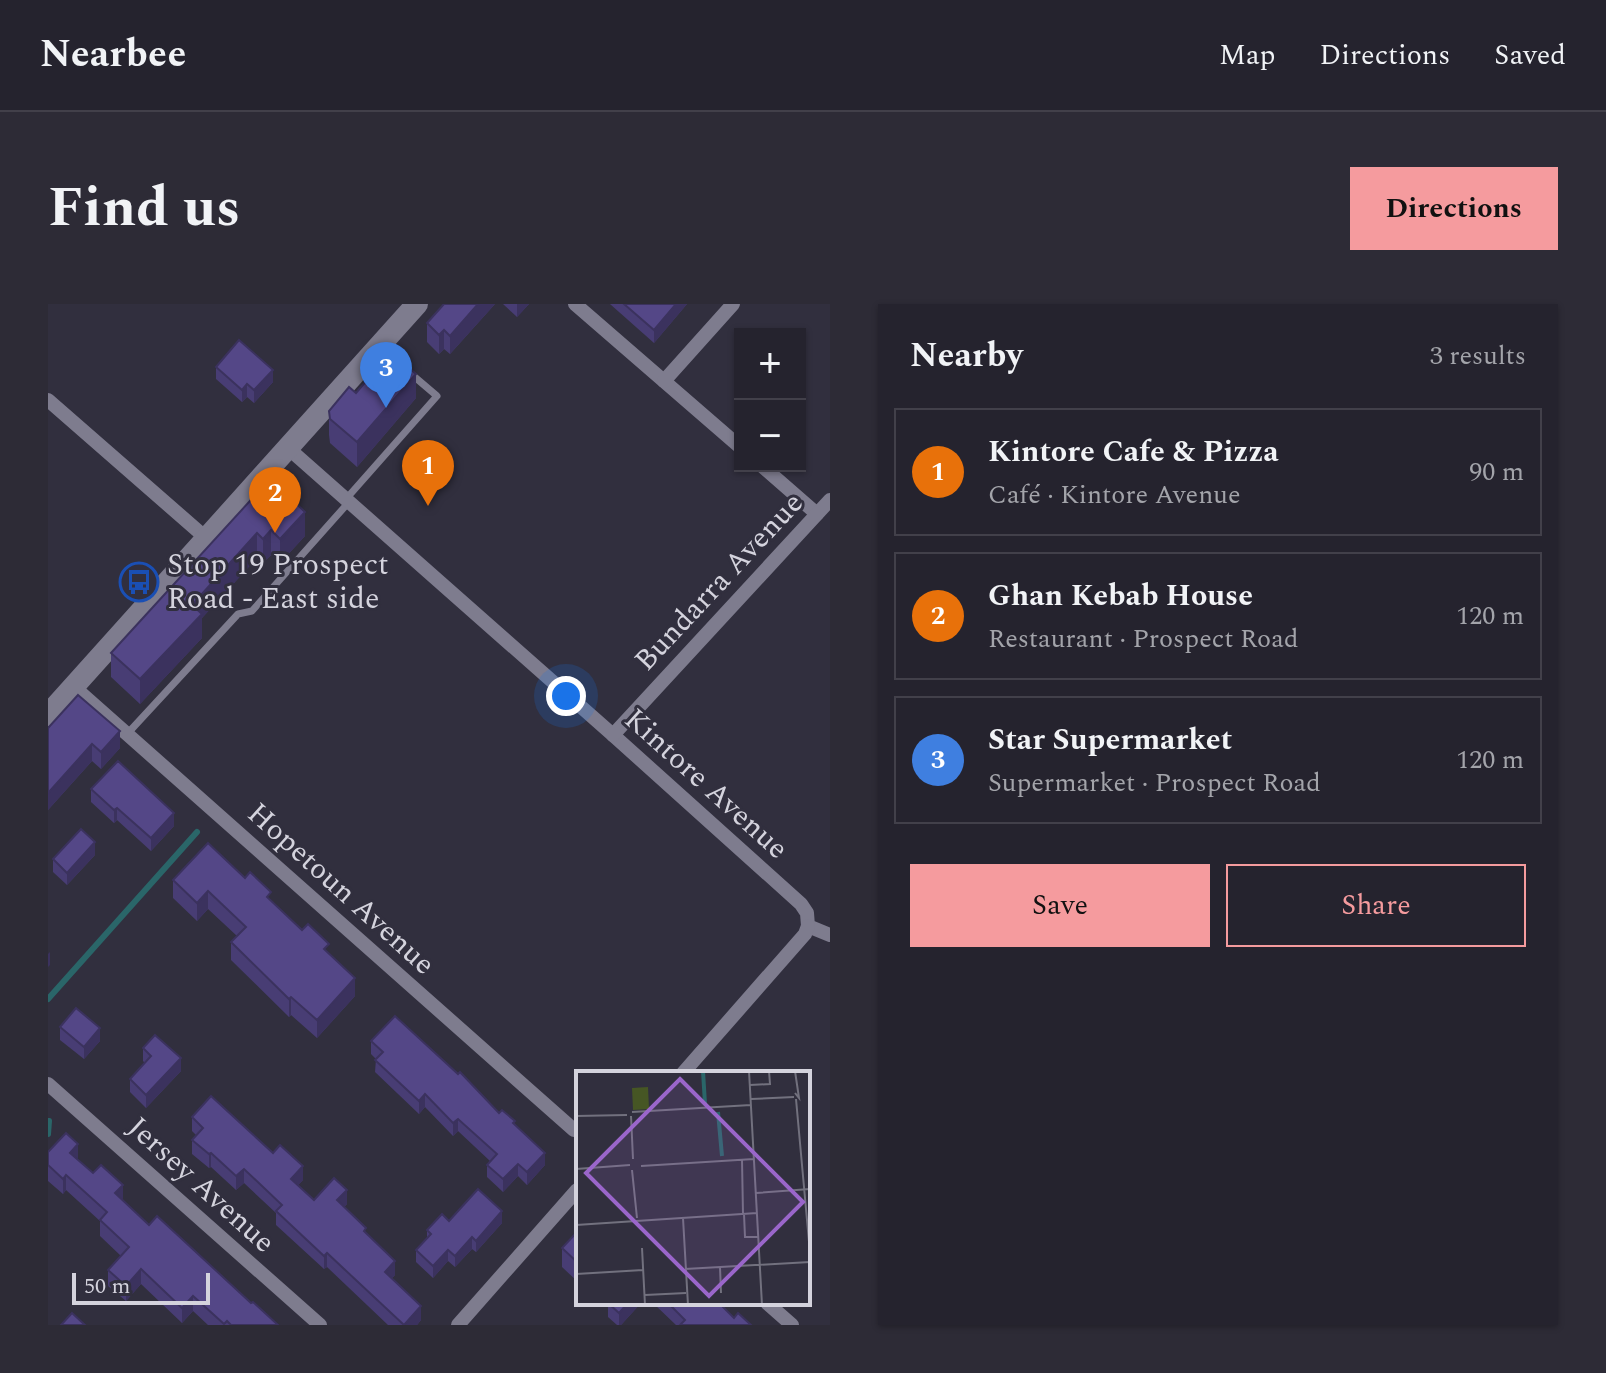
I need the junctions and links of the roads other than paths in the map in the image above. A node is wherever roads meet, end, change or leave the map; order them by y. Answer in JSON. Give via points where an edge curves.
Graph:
{"nodes":[{"id":1,"x":417,"y":304,"type":"edge"},
{"id":2,"x":575,"y":304,"type":"edge"},
{"id":3,"x":733,"y":304,"type":"edge"},
{"id":4,"x":405,"y":368,"type":"edge"},
{"id":5,"x":664,"y":381,"type":"junction"},
{"id":6,"x":48,"y":400,"type":"edge"},
{"id":7,"x":734,"y":442,"type":"edge"},
{"id":8,"x":288,"y":448,"type":"junction"},
{"id":9,"x":769,"y":472,"type":"edge"},
{"id":10,"x":830,"y":500,"type":"edge"},
{"id":11,"x":347,"y":501,"type":"junction"},
{"id":12,"x":817,"y":514,"type":"junction"},
{"id":13,"x":206,"y":538,"type":"junction"},
{"id":14,"x":74,"y":687,"type":"junction"},
{"id":15,"x":48,"y":715,"type":"edge"},
{"id":16,"x":128,"y":733,"type":"junction"},
{"id":17,"x":613,"y":735,"type":"junction"},
{"id":18,"x":808,"y":926,"type":"junction"},
{"id":19,"x":830,"y":935,"type":"edge"},
{"id":20,"x":685,"y":1071,"type":"edge"},
{"id":21,"x":48,"y":1084,"type":"edge"},
{"id":22,"x":576,"y":1133,"type":"edge"},
{"id":23,"x":576,"y":1191,"type":"edge"},
{"id":24,"x":769,"y":1305,"type":"edge"},
{"id":25,"x":320,"y":1325,"type":"edge"},
{"id":26,"x":458,"y":1325,"type":"edge"},
{"id":27,"x":792,"y":1325,"type":"edge"}],
"edges":[{"from":1,"to":8,"type":"main road","via":[[384,349]]},
{"from":2,"to":5,"type":"street"},
{"from":3,"to":5,"type":"street"},
{"from":4,"to":11,"type":"lane","via":[[437,396]]},
{"from":5,"to":7,"type":"street"},
{"from":6,"to":13,"type":"street"},
{"from":8,"to":11,"type":"street","name":"Kintore Avenue"},
{"from":8,"to":13,"type":"main road"},
{"from":9,"to":12,"type":"street"},
{"from":10,"to":12,"type":"street","name":"Bundarra Avenue"},
{"from":11,"to":16,"type":"lane","via":[[252,611],[238,614]]},
{"from":11,"to":17,"type":"street","name":"Kintore Avenue"},
{"from":12,"to":17,"type":"street","name":"Bundarra Avenue"},
{"from":13,"to":14,"type":"main road"},
{"from":14,"to":15,"type":"main road"},
{"from":14,"to":16,"type":"street","name":"Hopetoun Avenue"},
{"from":16,"to":22,"type":"street","name":"Hopetoun Avenue"},
{"from":17,"to":18,"type":"street","name":"Kintore Avenue","via":[[801,904]]},
{"from":18,"to":19,"type":"street"},
{"from":18,"to":20,"type":"street"},
{"from":21,"to":25,"type":"street","name":"Jersey Avenue"},
{"from":23,"to":26,"type":"street"},
{"from":24,"to":27,"type":"street"}]}
